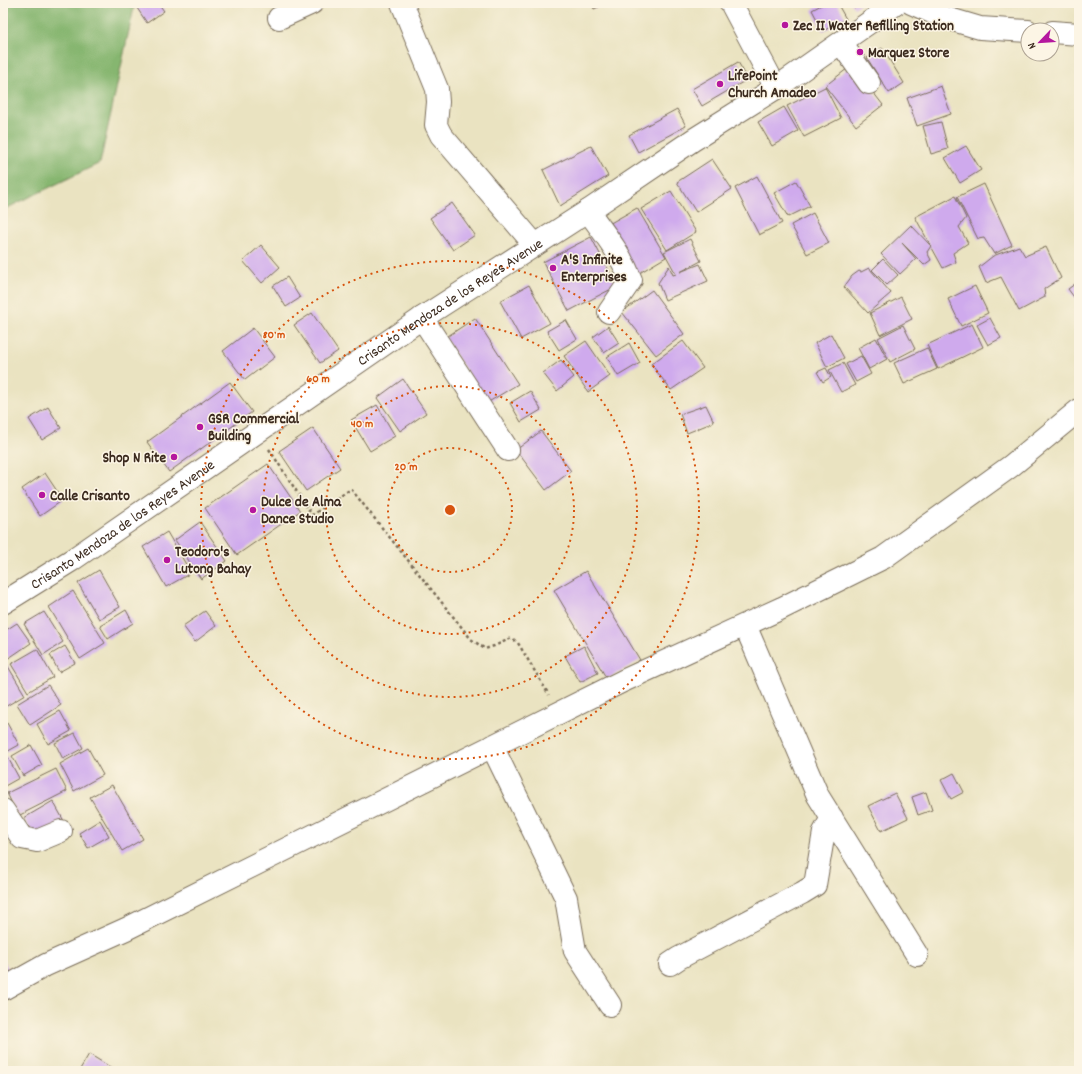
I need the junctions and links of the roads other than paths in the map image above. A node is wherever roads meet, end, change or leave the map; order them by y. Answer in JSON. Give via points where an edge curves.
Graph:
{"nodes":[{"id":1,"x":312,"y":3,"type":"edge"},
{"id":2,"x":402,"y":3,"type":"edge"},
{"id":3,"x":732,"y":3,"type":"edge"},
{"id":4,"x":898,"y":3,"type":"edge"},
{"id":5,"x":911,"y":3,"type":"edge"},
{"id":6,"x":279,"y":18,"type":"dead end"},
{"id":7,"x":1020,"y":30,"type":"edge"},
{"id":8,"x":1060,"y":33,"type":"edge"},
{"id":9,"x":1079,"y":34,"type":"edge"},
{"id":10,"x":841,"y":43,"type":"junction"},
{"id":11,"x":869,"y":83,"type":"dead end"},
{"id":12,"x":776,"y":88,"type":"junction"},
{"id":13,"x":588,"y":211,"type":"junction"},
{"id":14,"x":535,"y":245,"type":"junction"},
{"id":15,"x":609,"y":312,"type":"dead end"},
{"id":16,"x":422,"y":318,"type":"junction"},
{"id":17,"x":1079,"y":410,"type":"edge"},
{"id":18,"x":508,"y":450,"type":"dead end"},
{"id":19,"x":3,"y":603,"type":"edge"},
{"id":20,"x":746,"y":625,"type":"junction"},
{"id":21,"x":492,"y":746,"type":"junction"},
{"id":22,"x":3,"y":810,"type":"edge"},
{"id":23,"x":832,"y":818,"type":"junction"},
{"id":24,"x":61,"y":831,"type":"dead end"},
{"id":25,"x":918,"y":955,"type":"dead end"},
{"id":26,"x":670,"y":964,"type":"dead end"},
{"id":27,"x":3,"y":989,"type":"edge"},
{"id":28,"x":610,"y":1005,"type":"dead end"}],
"edges":[{"from":1,"to":6,"type":"street"},
{"from":2,"to":14,"type":"street","via":[[437,89],[436,125],[441,136]]},
{"from":3,"to":12,"type":"street"},
{"from":4,"to":10,"type":"street","name":"Crisanto Mendoza de los Reyes Avenue"},
{"from":5,"to":7,"type":"street","via":[[943,17],[980,28]]},
{"from":8,"to":9,"type":"street"},
{"from":10,"to":11,"type":"street"},
{"from":10,"to":12,"type":"street","name":"Crisanto Mendoza de los Reyes Avenue"},
{"from":12,"to":13,"type":"street","name":"Crisanto Mendoza de los Reyes Avenue"},
{"from":13,"to":14,"type":"street","name":"Crisanto Mendoza de los Reyes Avenue"},
{"from":13,"to":15,"type":"street","via":[[616,250],[631,280]]},
{"from":14,"to":16,"type":"street","name":"Crisanto Mendoza de los Reyes Avenue"},
{"from":16,"to":18,"type":"street"},
{"from":16,"to":19,"type":"street","name":"Crisanto Mendoza de los Reyes Avenue","via":[[72,560]]},
{"from":17,"to":20,"type":"street","via":[[1011,466],[883,558]]},
{"from":20,"to":21,"type":"street","via":[[623,681]]},
{"from":20,"to":23,"type":"street","via":[[818,796]]},
{"from":21,"to":27,"type":"street","via":[[126,929],[46,965]]},
{"from":21,"to":28,"type":"street","via":[[566,898],[575,951]]},
{"from":22,"to":24,"type":"street","via":[[22,838],[37,841]]},
{"from":23,"to":25,"type":"street"},
{"from":23,"to":26,"type":"street","via":[[824,832],[815,884]]}]}
